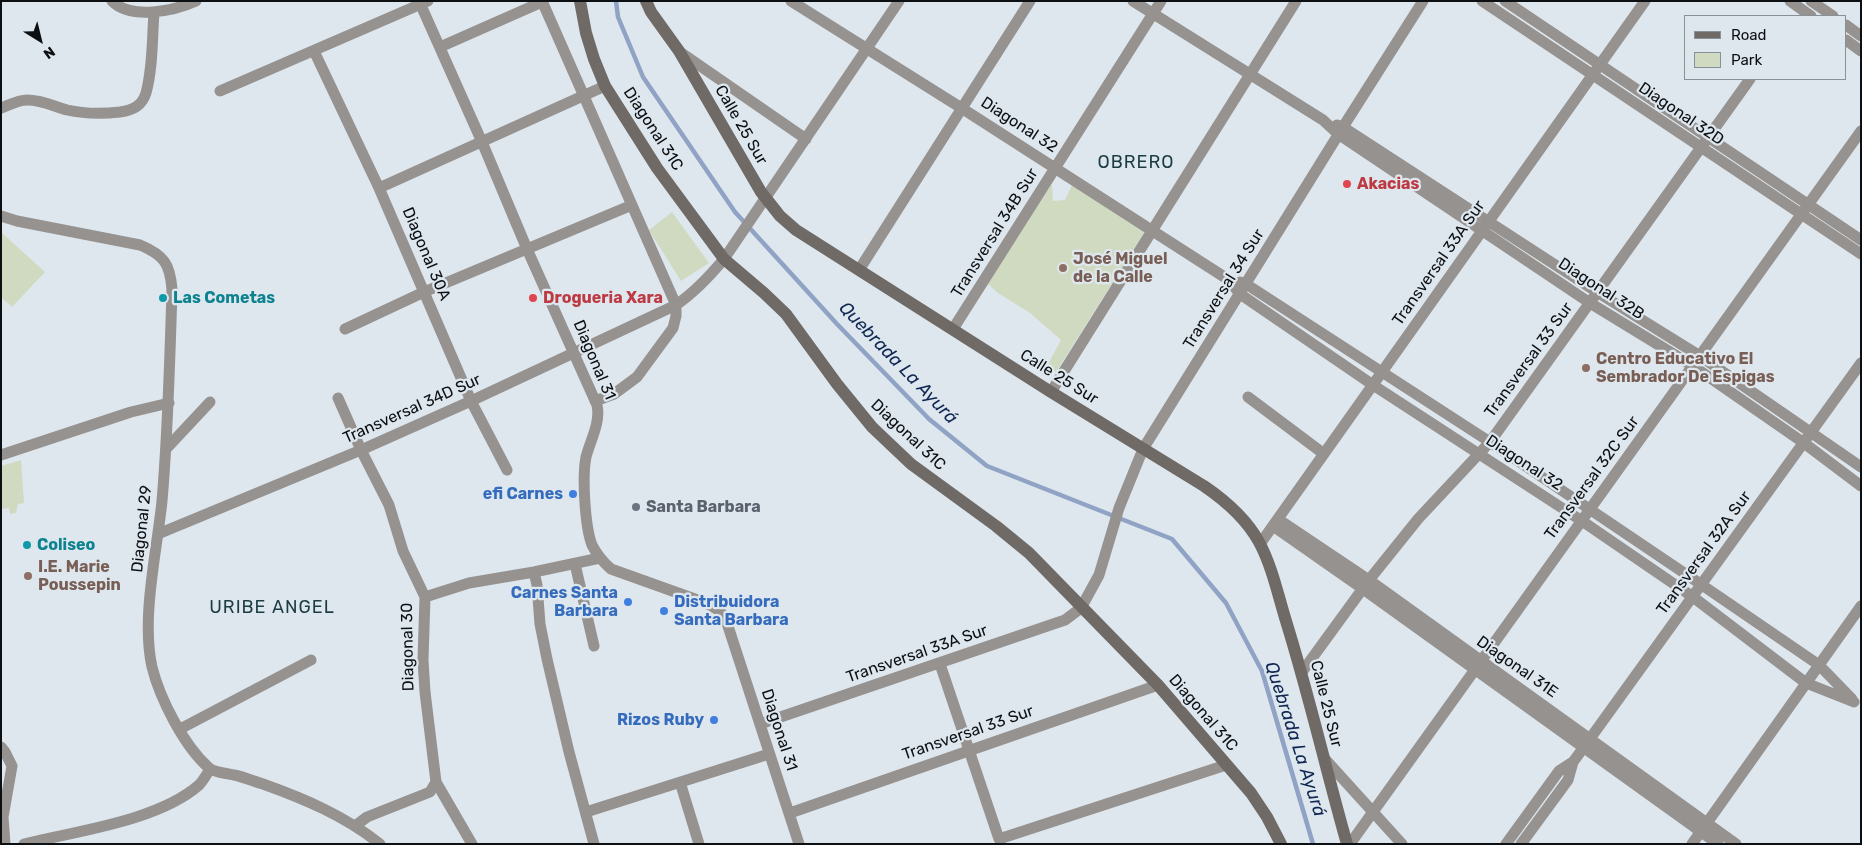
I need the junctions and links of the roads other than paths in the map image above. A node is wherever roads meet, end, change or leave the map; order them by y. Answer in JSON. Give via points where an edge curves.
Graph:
{"nodes":[{"id":1,"x":112,"y":1,"type":"edge"},
{"id":2,"x":196,"y":1,"type":"edge"},
{"id":3,"x":542,"y":1,"type":"edge"},
{"id":4,"x":580,"y":1,"type":"edge"},
{"id":5,"x":646,"y":1,"type":"edge"},
{"id":6,"x":791,"y":1,"type":"edge"},
{"id":7,"x":899,"y":1,"type":"edge"},
{"id":8,"x":1030,"y":1,"type":"edge"},
{"id":9,"x":1133,"y":1,"type":"edge"},
{"id":10,"x":1161,"y":1,"type":"edge"},
{"id":11,"x":1296,"y":1,"type":"edge"},
{"id":12,"x":1423,"y":1,"type":"edge"},
{"id":13,"x":1482,"y":1,"type":"edge"},
{"id":14,"x":1505,"y":1,"type":"edge"},
{"id":15,"x":1645,"y":1,"type":"edge"},
{"id":16,"x":1811,"y":1,"type":"edge"},
{"id":17,"x":422,"y":2,"type":"edge"},
{"id":18,"x":1796,"y":7,"type":"edge"},
{"id":19,"x":154,"y":12,"type":"junction"},
{"id":20,"x":1153,"y":14,"type":"junction"},
{"id":21,"x":1809,"y":15,"type":"edge"},
{"id":22,"x":1832,"y":15,"type":"edge"},
{"id":23,"x":1847,"y":26,"type":"edge"},
{"id":24,"x":1861,"y":36,"type":"edge"},
{"id":25,"x":1847,"y":41,"type":"edge"},
{"id":26,"x":440,"y":47,"type":"junction"},
{"id":27,"x":867,"y":50,"type":"junction"},
{"id":28,"x":314,"y":51,"type":"junction"},
{"id":29,"x":678,"y":51,"type":"junction"},
{"id":30,"x":1861,"y":51,"type":"edge"},
{"id":31,"x":1600,"y":65,"type":"junction"},
{"id":32,"x":1250,"y":74,"type":"junction"},
{"id":33,"x":1592,"y":75,"type":"junction"},
{"id":34,"x":1749,"y":80,"type":"edge"},
{"id":35,"x":605,"y":86,"type":"junction"},
{"id":36,"x":220,"y":91,"type":"dead end"},
{"id":37,"x":584,"y":96,"type":"junction"},
{"id":38,"x":1,"y":108,"type":"edge"},
{"id":39,"x":963,"y":108,"type":"junction"},
{"id":40,"x":1341,"y":130,"type":"junction"},
{"id":41,"x":1861,"y":131,"type":"edge"},
{"id":42,"x":1709,"y":138,"type":"junction"},
{"id":43,"x":806,"y":139,"type":"junction"},
{"id":44,"x":482,"y":142,"type":"junction"},
{"id":45,"x":1701,"y":148,"type":"junction"},
{"id":46,"x":1056,"y":168,"type":"junction"},
{"id":47,"x":379,"y":188,"type":"junction"},
{"id":48,"x":766,"y":198,"type":"junction"},
{"id":49,"x":1808,"y":204,"type":"junction"},
{"id":50,"x":632,"y":205,"type":"junction"},
{"id":51,"x":1801,"y":214,"type":"junction"},
{"id":52,"x":1,"y":216,"type":"edge"},
{"id":53,"x":1489,"y":221,"type":"junction"},
{"id":54,"x":1154,"y":230,"type":"junction"},
{"id":55,"x":1482,"y":231,"type":"junction"},
{"id":56,"x":1861,"y":240,"type":"edge"},
{"id":57,"x":527,"y":249,"type":"junction"},
{"id":58,"x":1861,"y":254,"type":"edge"},
{"id":59,"x":724,"y":259,"type":"junction"},
{"id":60,"x":859,"y":270,"type":"junction"},
{"id":61,"x":1243,"y":289,"type":"junction"},
{"id":62,"x":424,"y":292,"type":"junction"},
{"id":63,"x":1597,"y":292,"type":"junction"},
{"id":64,"x":1590,"y":303,"type":"junction"},
{"id":65,"x":676,"y":305,"type":"junction"},
{"id":66,"x":345,"y":329,"type":"dead end"},
{"id":67,"x":953,"y":330,"type":"junction"},
{"id":68,"x":574,"y":353,"type":"junction"},
{"id":69,"x":1700,"y":356,"type":"junction"},
{"id":70,"x":1861,"y":364,"type":"edge"},
{"id":71,"x":1693,"y":366,"type":"junction"},
{"id":72,"x":1382,"y":372,"type":"junction"},
{"id":73,"x":1373,"y":385,"type":"junction"},
{"id":74,"x":1052,"y":392,"type":"junction"},
{"id":75,"x":338,"y":398,"type":"dead end"},
{"id":76,"x":1248,"y":398,"type":"dead end"},
{"id":77,"x":595,"y":400,"type":"junction"},
{"id":78,"x":471,"y":401,"type":"junction"},
{"id":79,"x":210,"y":402,"type":"dead end"},
{"id":80,"x":168,"y":404,"type":"junction"},
{"id":81,"x":1812,"y":432,"type":"junction"},
{"id":82,"x":1490,"y":442,"type":"junction"},
{"id":83,"x":1804,"y":443,"type":"junction"},
{"id":84,"x":166,"y":449,"type":"junction"},
{"id":85,"x":1143,"y":449,"type":"junction"},
{"id":86,"x":360,"y":450,"type":"junction"},
{"id":87,"x":1324,"y":454,"type":"junction"},
{"id":88,"x":1480,"y":454,"type":"junction"},
{"id":89,"x":1,"y":455,"type":"edge"},
{"id":90,"x":1861,"y":467,"type":"edge"},
{"id":91,"x":507,"y":470,"type":"dead end"},
{"id":92,"x":1861,"y":486,"type":"edge"},
{"id":93,"x":1590,"y":509,"type":"junction"},
{"id":94,"x":1582,"y":521,"type":"junction"},
{"id":95,"x":1275,"y":522,"type":"junction"},
{"id":96,"x":158,"y":534,"type":"junction"},
{"id":97,"x":1260,"y":544,"type":"junction"},
{"id":98,"x":600,"y":558,"type":"junction"},
{"id":99,"x":575,"y":564,"type":"junction"},
{"id":100,"x":534,"y":572,"type":"junction"},
{"id":101,"x":1366,"y":585,"type":"junction"},
{"id":102,"x":1702,"y":585,"type":"junction"},
{"id":103,"x":425,"y":597,"type":"junction"},
{"id":104,"x":1693,"y":597,"type":"junction"},
{"id":105,"x":1861,"y":606,"type":"edge"},
{"id":106,"x":1081,"y":608,"type":"junction"},
{"id":107,"x":594,"y":646,"type":"dead end"},
{"id":108,"x":311,"y":660,"type":"dead end"},
{"id":109,"x":940,"y":664,"type":"junction"},
{"id":110,"x":1478,"y":665,"type":"junction"},
{"id":111,"x":1818,"y":666,"type":"junction"},
{"id":112,"x":1302,"y":672,"type":"junction"},
{"id":113,"x":1806,"y":683,"type":"junction"},
{"id":114,"x":1158,"y":685,"type":"junction"},
{"id":115,"x":1858,"y":704,"type":"edge"},
{"id":116,"x":760,"y":724,"type":"junction"},
{"id":117,"x":180,"y":729,"type":"junction"},
{"id":118,"x":1587,"y":742,"type":"junction"},
{"id":119,"x":1,"y":747,"type":"edge"},
{"id":120,"x":970,"y":750,"type":"junction"},
{"id":121,"x":769,"y":754,"type":"junction"},
{"id":122,"x":1322,"y":756,"type":"junction"},
{"id":123,"x":1573,"y":762,"type":"junction"},
{"id":124,"x":1226,"y":765,"type":"junction"},
{"id":125,"x":210,"y":769,"type":"junction"},
{"id":126,"x":436,"y":782,"type":"junction"},
{"id":127,"x":680,"y":782,"type":"junction"},
{"id":128,"x":586,"y":812,"type":"junction"},
{"id":129,"x":1372,"y":812,"type":"junction"},
{"id":130,"x":790,"y":813,"type":"junction"},
{"id":131,"x":355,"y":826,"type":"junction"},
{"id":132,"x":1704,"y":827,"type":"junction"},
{"id":133,"x":5,"y":844,"type":"edge"},
{"id":134,"x":24,"y":844,"type":"edge"},
{"id":135,"x":380,"y":844,"type":"edge"},
{"id":136,"x":472,"y":844,"type":"edge"},
{"id":137,"x":594,"y":844,"type":"edge"},
{"id":138,"x":699,"y":844,"type":"edge"},
{"id":139,"x":799,"y":844,"type":"edge"},
{"id":140,"x":1281,"y":844,"type":"edge"},
{"id":141,"x":1348,"y":844,"type":"edge"},
{"id":142,"x":1402,"y":844,"type":"edge"},
{"id":143,"x":1506,"y":844,"type":"edge"},
{"id":144,"x":1521,"y":844,"type":"edge"},
{"id":145,"x":1692,"y":844,"type":"edge"},
{"id":146,"x":1718,"y":844,"type":"edge"},
{"id":147,"x":1736,"y":844,"type":"edge"}],
"edges":[{"from":1,"to":19,"type":"street","via":[[123,9]]},
{"from":2,"to":19,"type":"street","via":[[171,11]]},
{"from":3,"to":26,"type":"street"},
{"from":3,"to":37,"type":"street"},
{"from":4,"to":35,"type":"main road","name":"Diagonal 31C","via":[[586,33]]},
{"from":5,"to":29,"type":"main road","name":"Calle 25 Sur"},
{"from":6,"to":27,"type":"street","name":"Diagonal 32"},
{"from":7,"to":27,"type":"street"},
{"from":8,"to":39,"type":"street"},
{"from":9,"to":20,"type":"street","name":"Diagonal 32B"},
{"from":10,"to":20,"type":"street","name":"Transversal 34B Sur"},
{"from":11,"to":32,"type":"street"},
{"from":12,"to":40,"type":"street","name":"Transversal 34 Sur"},
{"from":13,"to":33,"type":"street","name":"Diagonal 32D"},
{"from":14,"to":31,"type":"street","name":"Diagonal 32D"},
{"from":15,"to":31,"type":"street","name":"Transversal 33A Sur"},
{"from":16,"to":22,"type":"street"},
{"from":17,"to":26,"type":"street","name":"Diagonal 31"},
{"from":17,"to":28,"type":"street"},
{"from":18,"to":21,"type":"street"},
{"from":19,"to":38,"type":"street","via":[[146,94],[134,109],[105,114],[84,113],[44,101],[24,100]]},
{"from":20,"to":32,"type":"street","name":"Diagonal 32B"},
{"from":20,"to":46,"type":"street","name":"Transversal 34B Sur"},
{"from":23,"to":24,"type":"street"},
{"from":25,"to":30,"type":"street"},
{"from":26,"to":44,"type":"street","name":"Diagonal 31"},
{"from":27,"to":39,"type":"street","name":"Diagonal 32"},
{"from":27,"to":43,"type":"street"},
{"from":28,"to":36,"type":"street"},
{"from":28,"to":47,"type":"street","name":"Diagonal 30A"},
{"from":29,"to":43,"type":"street"},
{"from":29,"to":48,"type":"main road","name":"Calle 25 Sur"},
{"from":31,"to":33,"type":"street","name":"Transversal 33A Sur"},
{"from":31,"to":42,"type":"street","name":"Diagonal 32D"},
{"from":32,"to":40,"type":"street","name":"Diagonal 32B"},
{"from":32,"to":54,"type":"street"},
{"from":33,"to":45,"type":"street","name":"Diagonal 32D"},
{"from":33,"to":53,"type":"street","name":"Transversal 33A Sur"},
{"from":34,"to":42,"type":"street","name":"Transversal 33 Sur"},
{"from":35,"to":37,"type":"street"},
{"from":35,"to":59,"type":"main road","name":"Diagonal 31C","via":[[658,168]]},
{"from":37,"to":44,"type":"street"},
{"from":37,"to":50,"type":"street"},
{"from":39,"to":46,"type":"street","name":"Diagonal 32"},
{"from":39,"to":60,"type":"street"},
{"from":40,"to":53,"type":"street","name":"Diagonal 32B"},
{"from":40,"to":55,"type":"street","name":"Diagonal 32B"},
{"from":40,"to":61,"type":"street","name":"Transversal 34 Sur"},
{"from":41,"to":49,"type":"street","name":"Transversal 32C Sur"},
{"from":42,"to":45,"type":"street","name":"Transversal 33 Sur"},
{"from":42,"to":49,"type":"street","name":"Diagonal 32D"},
{"from":43,"to":48,"type":"street"},
{"from":44,"to":47,"type":"street"},
{"from":44,"to":57,"type":"street","name":"Diagonal 31"},
{"from":45,"to":51,"type":"street","name":"Diagonal 32D"},
{"from":45,"to":63,"type":"street","name":"Transversal 33 Sur"},
{"from":46,"to":54,"type":"street","name":"Diagonal 32"},
{"from":46,"to":67,"type":"street","name":"Transversal 34B Sur"},
{"from":47,"to":62,"type":"street","name":"Diagonal 30A"},
{"from":48,"to":59,"type":"street","name":"Transversal 34D Sur"},
{"from":48,"to":60,"type":"main road","name":"Calle 25 Sur","via":[[796,230]]},
{"from":49,"to":51,"type":"street","name":"Transversal 32C Sur"},
{"from":49,"to":56,"type":"street","name":"Diagonal 32D"},
{"from":50,"to":57,"type":"street"},
{"from":50,"to":65,"type":"street"},
{"from":51,"to":58,"type":"street","name":"Diagonal 32D"},
{"from":51,"to":69,"type":"street","name":"Transversal 32C Sur"},
{"from":52,"to":80,"type":"street","name":"Diagonal 29","via":[[140,244],[165,261],[171,274],[172,289]]},
{"from":53,"to":55,"type":"street","name":"Transversal 33A Sur"},
{"from":53,"to":63,"type":"street","name":"Diagonal 32B"},
{"from":54,"to":61,"type":"street","name":"Diagonal 32"},
{"from":54,"to":74,"type":"street"},
{"from":55,"to":64,"type":"street","name":"Diagonal 32B"},
{"from":55,"to":72,"type":"street","name":"Transversal 33A Sur"},
{"from":57,"to":62,"type":"street"},
{"from":57,"to":68,"type":"street","name":"Diagonal 31"},
{"from":59,"to":65,"type":"street","name":"Transversal 34D Sur","via":[[702,285]]},
{"from":59,"to":106,"type":"main road","name":"Diagonal 31C","via":[[786,314],[872,427],[910,464],[1029,553]]},
{"from":60,"to":67,"type":"main road","name":"Calle 25 Sur"},
{"from":61,"to":72,"type":"street","name":"Diagonal 32"},
{"from":61,"to":73,"type":"street","name":"Diagonal 32"},
{"from":61,"to":85,"type":"street","name":"Transversal 34 Sur"},
{"from":62,"to":66,"type":"street"},
{"from":62,"to":78,"type":"street","name":"Diagonal 30A"},
{"from":63,"to":64,"type":"street","name":"Transversal 33 Sur"},
{"from":63,"to":69,"type":"street","name":"Diagonal 32B"},
{"from":64,"to":71,"type":"street","name":"Diagonal 32B"},
{"from":64,"to":82,"type":"street","name":"Transversal 33 Sur"},
{"from":65,"to":68,"type":"street","name":"Transversal 34D Sur"},
{"from":65,"to":77,"type":"street","via":[[673,328],[637,377],[619,392]]},
{"from":67,"to":74,"type":"main road","name":"Calle 25 Sur"},
{"from":68,"to":77,"type":"street","name":"Diagonal 31"},
{"from":68,"to":78,"type":"street","name":"Transversal 34D Sur"},
{"from":69,"to":71,"type":"street","name":"Transversal 32C Sur"},
{"from":69,"to":81,"type":"street","name":"Diagonal 32B"},
{"from":70,"to":81,"type":"street","name":"Transversal 32A Sur"},
{"from":71,"to":83,"type":"street","name":"Diagonal 32B"},
{"from":71,"to":93,"type":"street","name":"Transversal 32C Sur"},
{"from":72,"to":73,"type":"street","name":"Transversal 33A Sur"},
{"from":72,"to":82,"type":"street","name":"Diagonal 32"},
{"from":73,"to":87,"type":"street","name":"Transversal 33A Sur"},
{"from":73,"to":88,"type":"street","name":"Diagonal 32"},
{"from":74,"to":85,"type":"main road","name":"Calle 25 Sur"},
{"from":75,"to":86,"type":"street","name":"Diagonal 30"},
{"from":76,"to":87,"type":"street"},
{"from":77,"to":98,"type":"street","name":"Diagonal 31","via":[[599,413],[586,460],[586,515],[592,544]]},
{"from":78,"to":86,"type":"street","name":"Transversal 34D Sur"},
{"from":78,"to":91,"type":"street","name":"Diagonal 30A"},
{"from":79,"to":84,"type":"street"},
{"from":80,"to":84,"type":"street","name":"Diagonal 29"},
{"from":80,"to":89,"type":"street","via":[[132,412]]},
{"from":81,"to":83,"type":"street","name":"Transversal 32A Sur"},
{"from":81,"to":90,"type":"street","name":"Diagonal 32B"},
{"from":82,"to":88,"type":"street","name":"Transversal 33 Sur"},
{"from":82,"to":93,"type":"street","name":"Diagonal 32"},
{"from":83,"to":92,"type":"street","name":"Diagonal 32B"},
{"from":83,"to":102,"type":"street","name":"Transversal 32A Sur"},
{"from":84,"to":96,"type":"street","name":"Diagonal 29"},
{"from":85,"to":97,"type":"main road","name":"Calle 25 Sur","via":[[1225,501]]},
{"from":85,"to":106,"type":"street","name":"Transversal 34 Sur","via":[[1119,508],[1099,575]]},
{"from":86,"to":96,"type":"street","name":"Transversal 34D Sur"},
{"from":86,"to":103,"type":"street","name":"Diagonal 30","via":[[389,505],[403,551]]},
{"from":87,"to":95,"type":"street","name":"Transversal 33A Sur"},
{"from":88,"to":94,"type":"street","name":"Diagonal 32"},
{"from":88,"to":101,"type":"street","name":"Transversal 33 Sur","via":[[1418,519]]},
{"from":93,"to":94,"type":"street","name":"Transversal 32C Sur"},
{"from":93,"to":102,"type":"street","name":"Diagonal 32"},
{"from":94,"to":104,"type":"street","name":"Diagonal 32"},
{"from":94,"to":110,"type":"street","name":"Transversal 32C Sur"},
{"from":95,"to":97,"type":"street","name":"Transversal 33A Sur"},
{"from":95,"to":101,"type":"street","name":"Diagonal 31E"},
{"from":96,"to":117,"type":"street","name":"Diagonal 29","via":[[148,628],[152,665],[158,689]]},
{"from":97,"to":112,"type":"main road","name":"Calle 25 Sur"},
{"from":98,"to":99,"type":"street"},
{"from":98,"to":116,"type":"street","name":"Diagonal 31","via":[[611,569],[720,611],[726,620]]},
{"from":99,"to":100,"type":"street"},
{"from":99,"to":107,"type":"street"},
{"from":100,"to":103,"type":"street","via":[[469,583]]},
{"from":100,"to":128,"type":"street","via":[[547,659]]},
{"from":101,"to":110,"type":"street","name":"Diagonal 31E"},
{"from":101,"to":112,"type":"street","name":"Transversal 33 Sur"},
{"from":102,"to":104,"type":"street","name":"Transversal 32A Sur"},
{"from":102,"to":111,"type":"street","name":"Diagonal 32"},
{"from":103,"to":126,"type":"street","name":"Diagonal 30","via":[[423,660]]},
{"from":104,"to":113,"type":"street","name":"Diagonal 32"},
{"from":104,"to":118,"type":"street","name":"Transversal 32A Sur"},
{"from":105,"to":111,"type":"street"},
{"from":106,"to":109,"type":"street","name":"Transversal 33A Sur","via":[[1065,620]]},
{"from":106,"to":114,"type":"main road","name":"Diagonal 31C"},
{"from":108,"to":117,"type":"street"},
{"from":109,"to":116,"type":"street","name":"Transversal 33A Sur"},
{"from":109,"to":120,"type":"street"},
{"from":110,"to":118,"type":"street","name":"Diagonal 31E"},
{"from":110,"to":129,"type":"street","name":"Transversal 32C Sur"},
{"from":111,"to":113,"type":"street"},
{"from":111,"to":115,"type":"street","name":"Diagonal 32"},
{"from":112,"to":122,"type":"main road","name":"Calle 25 Sur"},
{"from":113,"to":115,"type":"street","name":"Diagonal 32"},
{"from":113,"to":132,"type":"street"},
{"from":114,"to":120,"type":"street","name":"Transversal 33 Sur"},
{"from":114,"to":124,"type":"main road","name":"Diagonal 31C"},
{"from":116,"to":121,"type":"street","name":"Diagonal 31"},
{"from":117,"to":125,"type":"street","name":"Diagonal 29"},
{"from":118,"to":123,"type":"street","name":"Transversal 32A Sur"},
{"from":118,"to":132,"type":"street","name":"Diagonal 31E"},
{"from":119,"to":133,"type":"street","via":[[12,766],[3,817]]},
{"from":120,"to":124,"type":"street","via":[[999,839]]},
{"from":120,"to":130,"type":"street","name":"Transversal 33 Sur"},
{"from":121,"to":127,"type":"street"},
{"from":121,"to":130,"type":"street","name":"Diagonal 31"},
{"from":122,"to":129,"type":"street"},
{"from":122,"to":141,"type":"main road","name":"Calle 25 Sur"},
{"from":123,"to":143,"type":"street","name":"Transversal 32A Sur","via":[[1559,771]]},
{"from":123,"to":144,"type":"street","name":"Transversal 32A Sur","via":[[1568,780]]},
{"from":124,"to":140,"type":"main road","name":"Diagonal 31C","via":[[1251,793]]},
{"from":125,"to":131,"type":"street","via":[[325,808]]},
{"from":125,"to":134,"type":"street","via":[[200,784],[163,808],[104,826]]},
{"from":126,"to":131,"type":"street","via":[[430,792],[367,817]]},
{"from":126,"to":136,"type":"street","name":"Diagonal 30"},
{"from":127,"to":128,"type":"street"},
{"from":127,"to":138,"type":"street"},
{"from":128,"to":137,"type":"street"},
{"from":129,"to":141,"type":"street","name":"Transversal 32C Sur"},
{"from":129,"to":142,"type":"street"},
{"from":130,"to":139,"type":"street","name":"Diagonal 31"},
{"from":131,"to":135,"type":"street"},
{"from":132,"to":145,"type":"street"},
{"from":132,"to":146,"type":"street","name":"Diagonal 31E"},
{"from":132,"to":147,"type":"street","name":"Diagonal 31E"}]}
